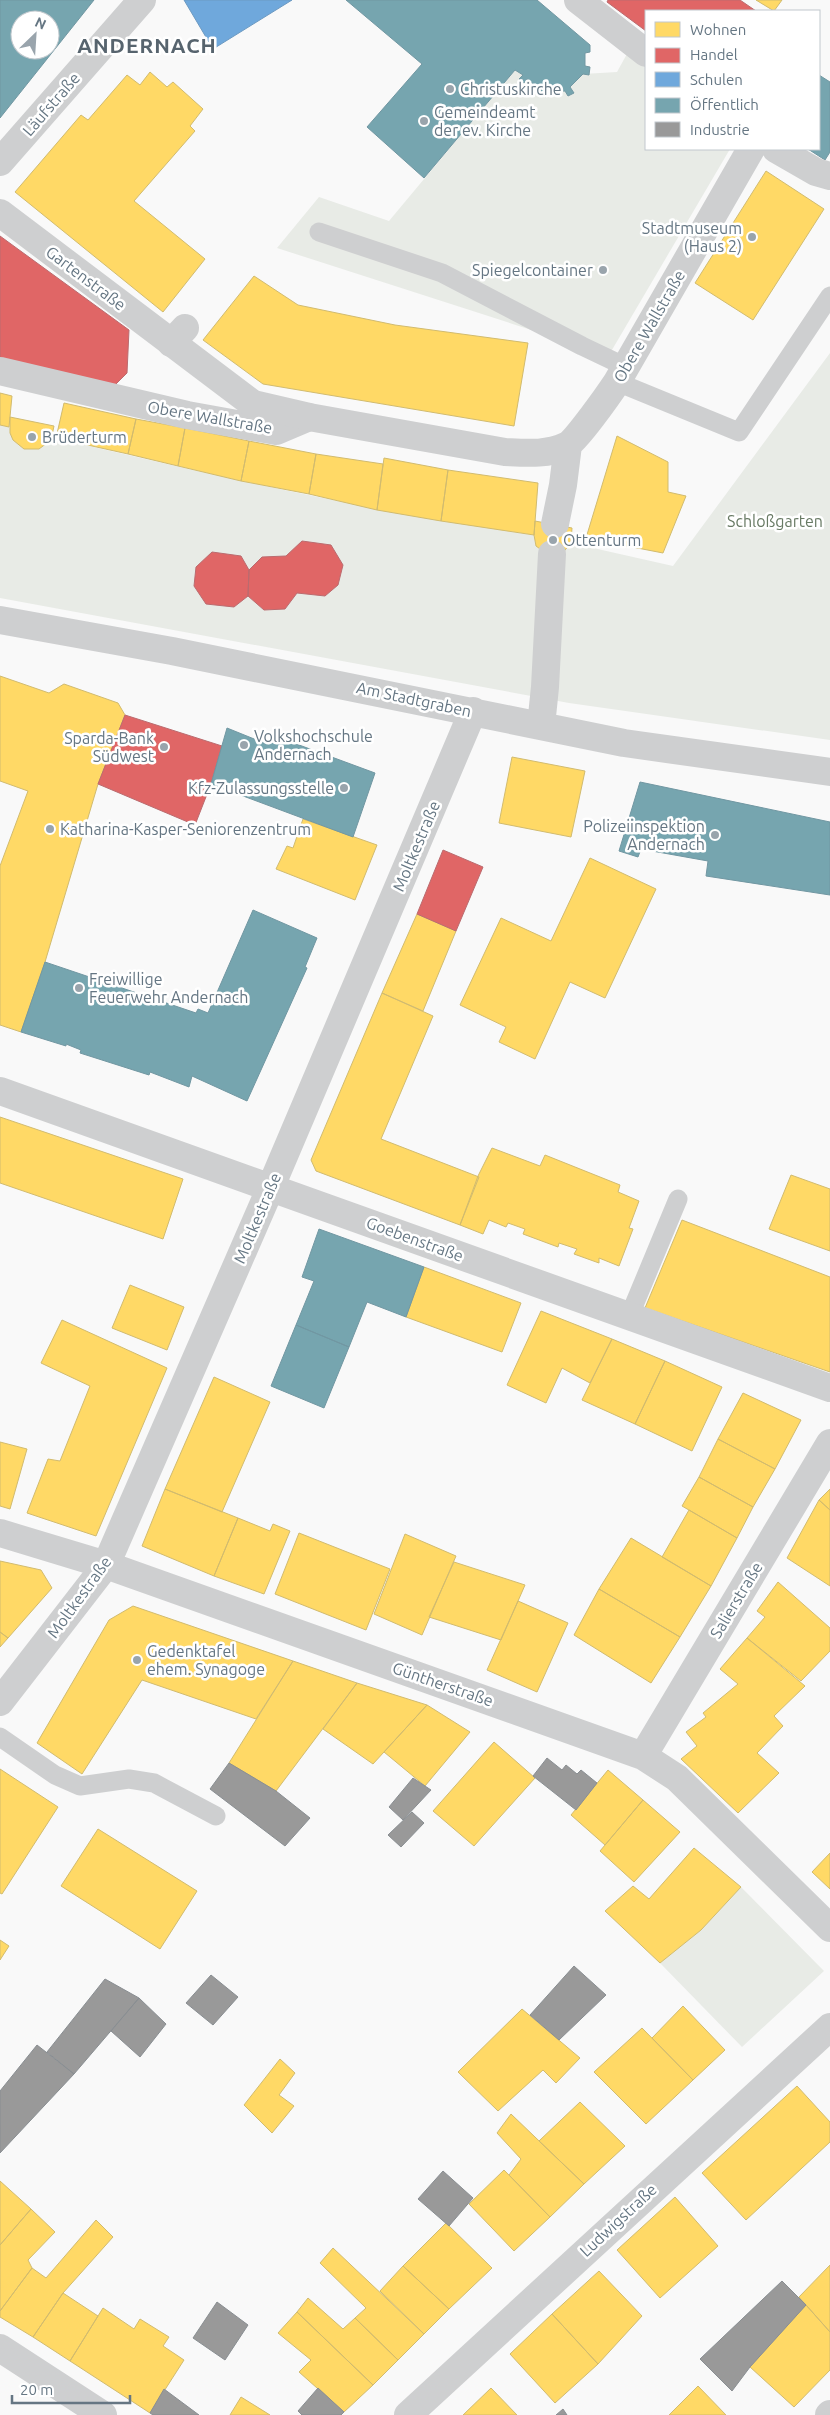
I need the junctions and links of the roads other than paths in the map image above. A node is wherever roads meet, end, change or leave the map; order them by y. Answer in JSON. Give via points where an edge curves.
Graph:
{"nodes":[{"id":1,"x":142,"y":0,"type":"edge"},
{"id":2,"x":578,"y":0,"type":"edge"},
{"id":3,"x":645,"y":52,"type":"edge"},
{"id":4,"x":750,"y":150,"type":"edge"},
{"id":5,"x":778,"y":150,"type":"edge"},
{"id":6,"x":0,"y":162,"type":"edge"},
{"id":7,"x":830,"y":176,"type":"edge"},
{"id":8,"x":0,"y":213,"type":"edge"},
{"id":9,"x":319,"y":232,"type":"dead end"},
{"id":10,"x":830,"y":296,"type":"edge"},
{"id":11,"x":0,"y":370,"type":"edge"},
{"id":12,"x":621,"y":375,"type":"junction"},
{"id":13,"x":309,"y":417,"type":"junction"},
{"id":14,"x":568,"y":445,"type":"junction"},
{"id":15,"x":555,"y":524,"type":"dead end"},
{"id":16,"x":552,"y":554,"type":"dead end"},
{"id":17,"x":0,"y":620,"type":"edge"},
{"id":18,"x":473,"y":711,"type":"junction"},
{"id":19,"x":541,"y":726,"type":"junction"},
{"id":20,"x":830,"y":772,"type":"edge"},
{"id":21,"x":0,"y":1092,"type":"edge"},
{"id":22,"x":270,"y":1189,"type":"junction"},
{"id":23,"x":678,"y":1199,"type":"dead end"},
{"id":24,"x":629,"y":1317,"type":"junction"},
{"id":25,"x":830,"y":1388,"type":"edge"},
{"id":26,"x":830,"y":1443,"type":"edge"},
{"id":27,"x":0,"y":1533,"type":"edge"},
{"id":28,"x":106,"y":1565,"type":"junction"},
{"id":29,"x":0,"y":1702,"type":"edge"},
{"id":30,"x":0,"y":1737,"type":"edge"},
{"id":31,"x":642,"y":1756,"type":"junction"},
{"id":32,"x":216,"y":1816,"type":"dead end"},
{"id":33,"x":830,"y":1928,"type":"edge"},
{"id":34,"x":830,"y":2027,"type":"edge"},
{"id":35,"x":0,"y":2348,"type":"edge"},
{"id":36,"x":103,"y":2415,"type":"edge"},
{"id":37,"x":408,"y":2415,"type":"edge"}],
"edges":[{"from":1,"to":6,"type":"street","name":"Läufstraße"},
{"from":2,"to":3,"type":"street"},
{"from":4,"to":12,"type":"street","name":"Obere Wallstraße"},
{"from":5,"to":7,"type":"street","via":[[816,172]]},
{"from":8,"to":13,"type":"street","name":"Gartenstraße","via":[[178,336],[252,404]]},
{"from":9,"to":12,"type":"lane","via":[[442,273],[582,346]]},
{"from":10,"to":12,"type":"lane","via":[[738,432]]},
{"from":11,"to":13,"type":"street","name":"Obere Wallstraße","via":[[187,415],[276,431]]},
{"from":12,"to":14,"type":"street","name":"Obere Wallstraße","via":[[600,407]]},
{"from":13,"to":14,"type":"street","via":[[505,452],[538,454]]},
{"from":14,"to":15,"type":"street"},
{"from":16,"to":19,"type":"street"},
{"from":17,"to":18,"type":"street","name":"Am Stadtgraben"},
{"from":18,"to":19,"type":"street","name":"Am Stadtgraben"},
{"from":18,"to":22,"type":"street","name":"Moltkestraße"},
{"from":19,"to":20,"type":"street","name":"Am Stadtgraben","via":[[624,743]]},
{"from":21,"to":22,"type":"street","name":"Goebenstraße"},
{"from":22,"to":24,"type":"street","name":"Goebenstraße"},
{"from":22,"to":28,"type":"street","name":"Moltkestraße"},
{"from":23,"to":24,"type":"lane"},
{"from":24,"to":25,"type":"street","name":"Goebenstraße"},
{"from":26,"to":31,"type":"street","name":"Salierstraße"},
{"from":27,"to":28,"type":"street","name":"Güntherstraße"},
{"from":28,"to":29,"type":"street","name":"Moltkestraße"},
{"from":28,"to":31,"type":"street","name":"Güntherstraße"},
{"from":30,"to":32,"type":"lane","via":[[55,1775],[80,1786],[129,1779],[154,1783]]},
{"from":31,"to":33,"type":"street","name":"Güntherstraße","via":[[678,1778]]},
{"from":34,"to":37,"type":"street","name":"Ludwigstraße"},
{"from":35,"to":36,"type":"street"}]}
